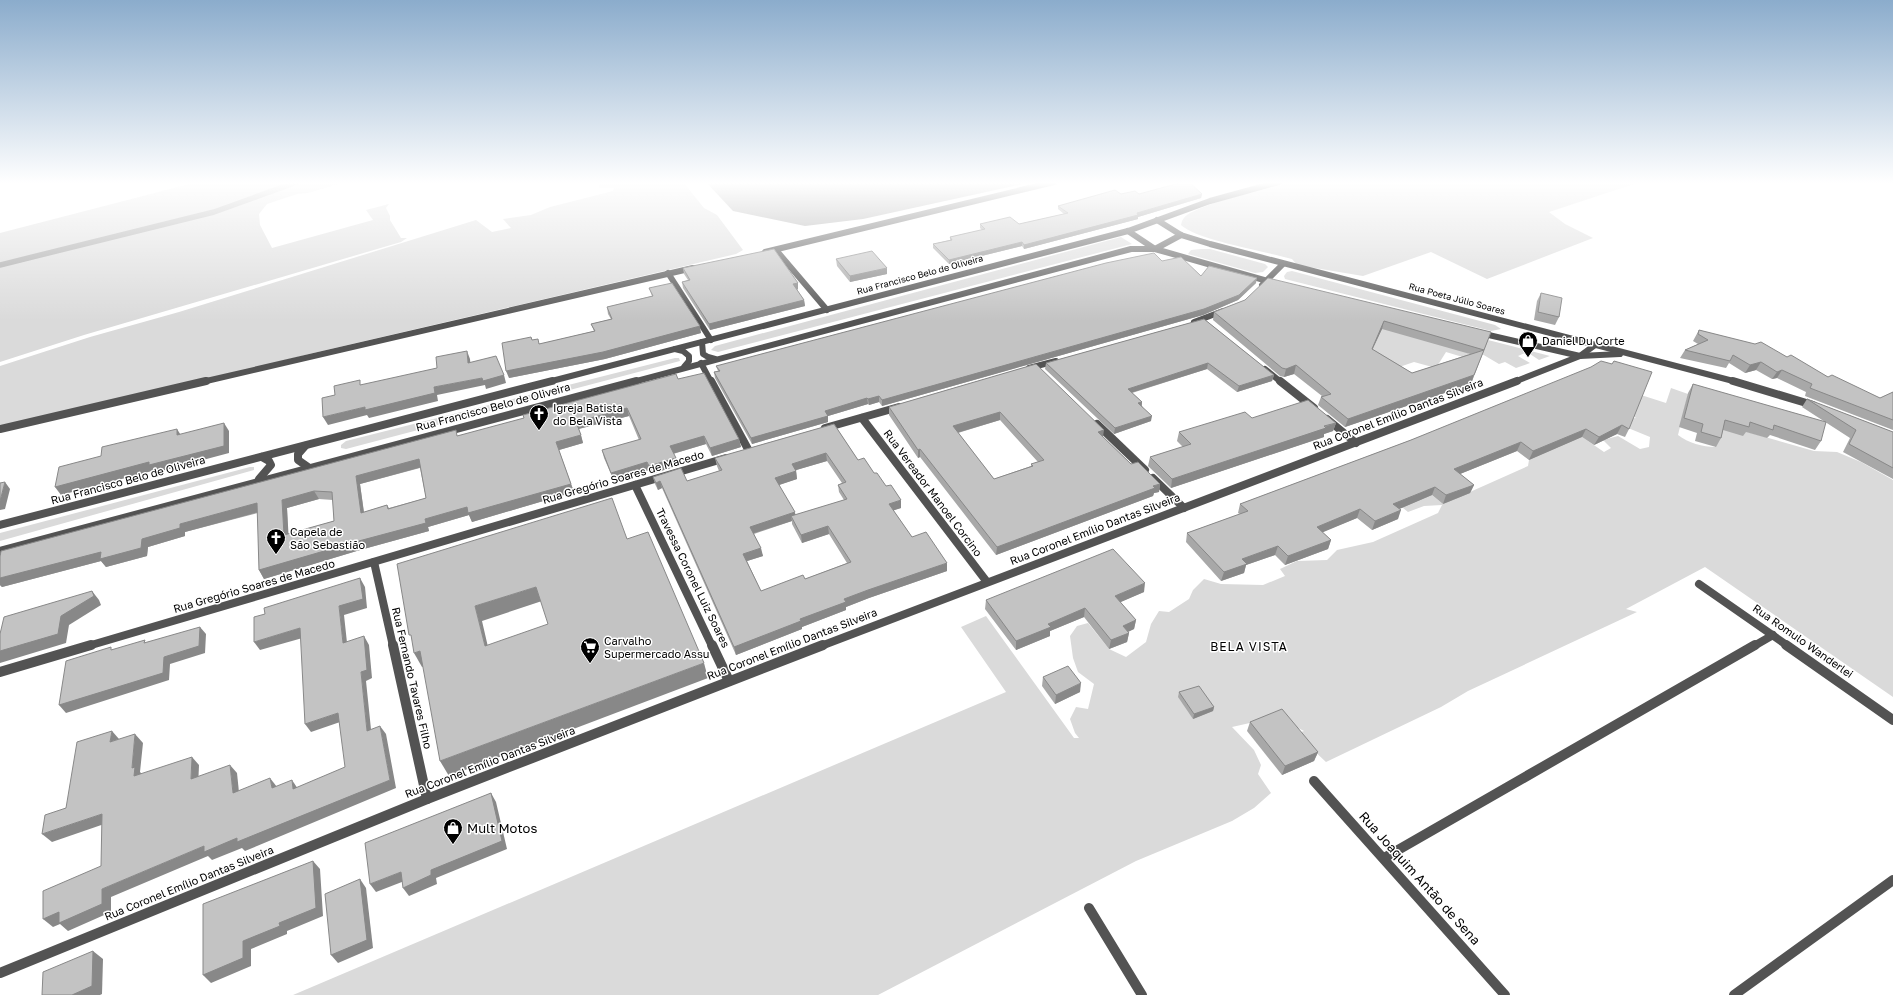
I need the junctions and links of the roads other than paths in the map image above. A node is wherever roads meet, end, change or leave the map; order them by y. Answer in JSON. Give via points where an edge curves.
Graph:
{"nodes":[{"id":1,"x":864,"y":228,"type":"edge"},
{"id":2,"x":1135,"y":228,"type":"edge"},
{"id":3,"x":1170,"y":228,"type":"edge"},
{"id":4,"x":1128,"y":231,"type":"junction"},
{"id":5,"x":1181,"y":235,"type":"junction"},
{"id":6,"x":1155,"y":249,"type":"junction"},
{"id":7,"x":776,"y":250,"type":"junction"},
{"id":8,"x":761,"y":253,"type":"edge"},
{"id":9,"x":1283,"y":264,"type":"junction"},
{"id":10,"x":699,"y":266,"type":"edge"},
{"id":11,"x":668,"y":273,"type":"junction"},
{"id":12,"x":1266,"y":281,"type":"junction"},
{"id":13,"x":1281,"y":284,"type":"edge"},
{"id":14,"x":1256,"y":290,"type":"edge"},
{"id":15,"x":1233,"y":307,"type":"edge"},
{"id":16,"x":827,"y":310,"type":"junction"},
{"id":17,"x":1189,"y":323,"type":"edge"},
{"id":18,"x":1472,"y":331,"type":"edge"},
{"id":19,"x":711,"y":340,"type":"junction"},
{"id":20,"x":702,"y":342,"type":"junction"},
{"id":21,"x":1595,"y":345,"type":"junction"},
{"id":22,"x":675,"y":349,"type":"junction"},
{"id":23,"x":1627,"y":354,"type":"junction"},
{"id":24,"x":1580,"y":356,"type":"junction"},
{"id":25,"x":1066,"y":358,"type":"edge"},
{"id":26,"x":716,"y":359,"type":"junction"},
{"id":27,"x":701,"y":363,"type":"junction"},
{"id":28,"x":1259,"y":364,"type":"edge"},
{"id":29,"x":683,"y":368,"type":"junction"},
{"id":30,"x":1021,"y":371,"type":"edge"},
{"id":31,"x":907,"y":404,"type":"edge"},
{"id":32,"x":1822,"y":408,"type":"edge"},
{"id":33,"x":862,"y":418,"type":"junction"},
{"id":34,"x":1093,"y":421,"type":"edge"},
{"id":35,"x":0,"y":429,"type":"edge"},
{"id":36,"x":817,"y":431,"type":"edge"},
{"id":37,"x":1356,"y":443,"type":"junction"},
{"id":38,"x":305,"y":446,"type":"junction"},
{"id":39,"x":262,"y":457,"type":"junction"},
{"id":40,"x":308,"y":467,"type":"junction"},
{"id":41,"x":257,"y":481,"type":"junction"},
{"id":42,"x":635,"y":485,"type":"junction"},
{"id":43,"x":1184,"y":508,"type":"junction"},
{"id":44,"x":0,"y":525,"type":"edge"},
{"id":45,"x":0,"y":551,"type":"edge"},
{"id":46,"x":374,"y":562,"type":"junction"},
{"id":47,"x":987,"y":582,"type":"junction"},
{"id":48,"x":1699,"y":584,"type":"dead end"},
{"id":49,"x":1773,"y":635,"type":"junction"},
{"id":50,"x":0,"y":672,"type":"edge"},
{"id":51,"x":729,"y":681,"type":"junction"},
{"id":52,"x":1893,"y":720,"type":"edge"},
{"id":53,"x":1314,"y":781,"type":"dead end"},
{"id":54,"x":427,"y":800,"type":"junction"},
{"id":55,"x":1384,"y":858,"type":"junction"},
{"id":56,"x":1893,"y":880,"type":"edge"},
{"id":57,"x":1089,"y":908,"type":"dead end"},
{"id":58,"x":0,"y":973,"type":"edge"},
{"id":59,"x":1142,"y":995,"type":"edge"},
{"id":60,"x":1505,"y":995,"type":"edge"},
{"id":61,"x":1734,"y":995,"type":"edge"}],
"edges":[{"from":1,"to":7,"type":"street"},
{"from":2,"to":4,"type":"street","name":"Rua Francisco Belo de Oliveira"},
{"from":3,"to":5,"type":"street","name":"Rua Poeta Júlio Soares"},
{"from":4,"to":6,"type":"street"},
{"from":4,"to":16,"type":"street","name":"Rua Francisco Belo de Oliveira"},
{"from":5,"to":6,"type":"street","name":"Rua Francisco Belo de Oliveira"},
{"from":5,"to":9,"type":"street","name":"Rua Poeta Júlio Soares"},
{"from":6,"to":12,"type":"street"},
{"from":6,"to":26,"type":"street","name":"Rua Francisco Belo de Oliveira","via":[[1131,249]]},
{"from":7,"to":8,"type":"street"},
{"from":7,"to":16,"type":"street"},
{"from":9,"to":12,"type":"street"},
{"from":9,"to":21,"type":"street","name":"Rua Poeta Júlio Soares"},
{"from":10,"to":11,"type":"street"},
{"from":11,"to":19,"type":"street"},
{"from":11,"to":35,"type":"street"},
{"from":12,"to":13,"type":"street"},
{"from":12,"to":14,"type":"street"},
{"from":15,"to":17,"type":"street","via":[[1207,322]]},
{"from":16,"to":19,"type":"street","name":"Rua Francisco Belo de Oliveira"},
{"from":18,"to":24,"type":"street","name":"Rua Poeta Júlio Soares"},
{"from":19,"to":20,"type":"street","name":"Rua Francisco Belo de Oliveira"},
{"from":20,"to":22,"type":"street","name":"Rua Francisco Belo de Oliveira"},
{"from":20,"to":26,"type":"street","via":[[700,349],[703,356]]},
{"from":21,"to":23,"type":"street","name":"Rua Poeta Júlio Soares"},
{"from":21,"to":24,"type":"street","name":"Rua Coronel Emílio Dantas Silveira"},
{"from":22,"to":29,"type":"street","via":[[684,351],[689,356],[690,361]]},
{"from":22,"to":38,"type":"street","name":"Rua Francisco Belo de Oliveira"},
{"from":23,"to":24,"type":"street","name":"Rua Poeta Júlio Soares"},
{"from":23,"to":32,"type":"street","name":"Rua Poeta Júlio Soares","via":[[1752,386]]},
{"from":24,"to":37,"type":"street","name":"Rua Coronel Emílio Dantas Silveira"},
{"from":25,"to":30,"type":"street","via":[[1039,369]]},
{"from":26,"to":27,"type":"street","name":"Rua Francisco Belo de Oliveira"},
{"from":27,"to":29,"type":"street","name":"Rua Francisco Belo de Oliveira"},
{"from":27,"to":42,"type":"street","name":"Rua Gregório Soares de Macedo","via":[[745,452]]},
{"from":28,"to":37,"type":"street"},
{"from":29,"to":40,"type":"street","name":"Rua Francisco Belo de Oliveira"},
{"from":31,"to":33,"type":"street"},
{"from":33,"to":36,"type":"street"},
{"from":33,"to":47,"type":"street","name":"Rua Vereador Manoel Corcino"},
{"from":34,"to":43,"type":"street"},
{"from":37,"to":43,"type":"street","name":"Rua Coronel Emílio Dantas Silveira"},
{"from":38,"to":39,"type":"street","name":"Rua Francisco Belo de Oliveira"},
{"from":38,"to":40,"type":"street","via":[[298,454],[298,460]]},
{"from":39,"to":41,"type":"street","via":[[271,465]]},
{"from":39,"to":44,"type":"street","name":"Rua Francisco Belo de Oliveira"},
{"from":40,"to":41,"type":"street","name":"Rua Francisco Belo de Oliveira"},
{"from":41,"to":45,"type":"street","name":"Rua Francisco Belo de Oliveira"},
{"from":42,"to":46,"type":"street","name":"Rua Gregório Soares de Macedo"},
{"from":42,"to":51,"type":"street","name":"Travessa Coronel Luiz Soares"},
{"from":43,"to":47,"type":"street","name":"Rua Coronel Emílio Dantas Silveira"},
{"from":46,"to":50,"type":"street","name":"Rua Gregório Soares de Macedo"},
{"from":46,"to":54,"type":"street","name":"Rua Fernando Tavares Filho"},
{"from":47,"to":51,"type":"street","name":"Rua Coronel Emílio Dantas Silveira"},
{"from":48,"to":49,"type":"street","name":"Rua Romulo Wanderlei"},
{"from":49,"to":52,"type":"street","name":"Rua Romulo Wanderlei"},
{"from":49,"to":55,"type":"street"},
{"from":51,"to":54,"type":"street","name":"Rua Coronel Emílio Dantas Silveira"},
{"from":53,"to":55,"type":"street","name":"Rua Joaquim Antão de Sena"},
{"from":54,"to":58,"type":"street","name":"Rua Coronel Emílio Dantas Silveira"},
{"from":55,"to":60,"type":"street","name":"Rua Joaquim Antão de Sena"},
{"from":56,"to":61,"type":"street"},
{"from":57,"to":59,"type":"street"}]}
